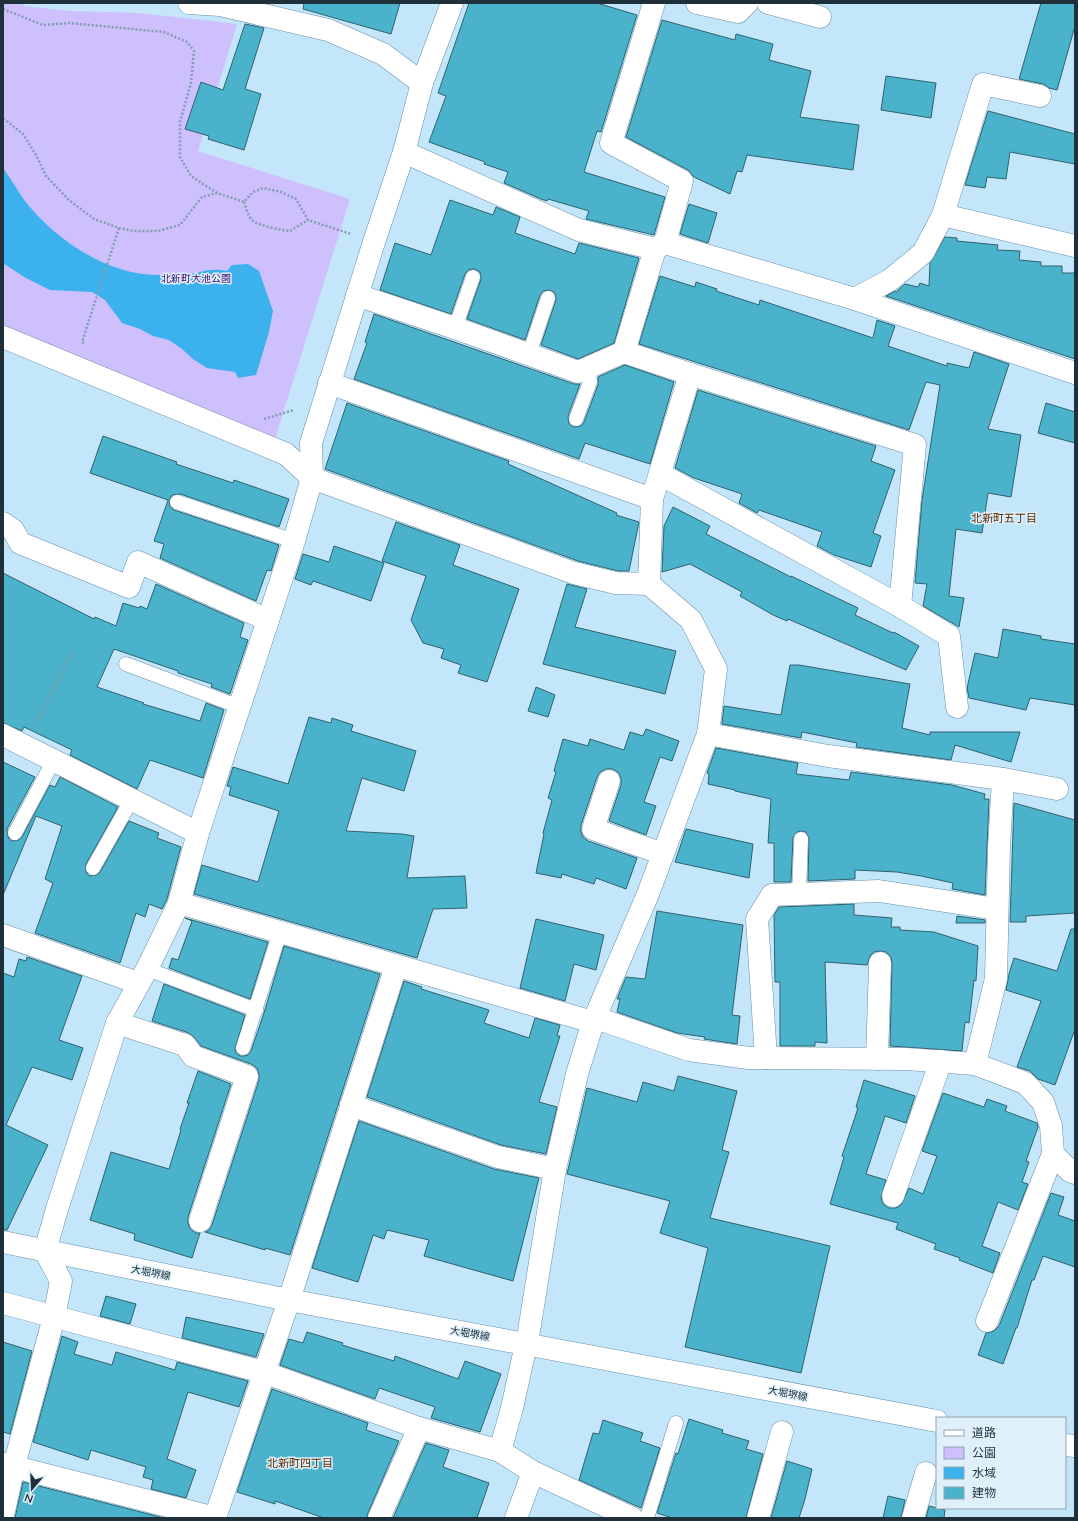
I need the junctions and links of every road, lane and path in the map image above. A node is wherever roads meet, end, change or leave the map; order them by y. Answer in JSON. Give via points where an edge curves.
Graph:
{"nodes":[{"id":1,"x":189,"y":3,"type":"edge"},
{"id":2,"x":452,"y":3,"type":"edge"},
{"id":3,"x":654,"y":3,"type":"edge"},
{"id":4,"x":697,"y":3,"type":"edge"},
{"id":5,"x":747,"y":3,"type":"edge"},
{"id":6,"x":768,"y":3,"type":"edge"},
{"id":7,"x":3,"y":9,"type":"edge"},
{"id":8,"x":820,"y":17,"type":"dead end"},
{"id":9,"x":422,"y":83,"type":"junction"},
{"id":10,"x":1040,"y":96,"type":"dead end"},
{"id":11,"x":3,"y":119,"type":"edge"},
{"id":12,"x":404,"y":152,"type":"junction"},
{"id":13,"x":217,"y":193,"type":"junction"},
{"id":14,"x":244,"y":202,"type":"junction"},
{"id":15,"x":943,"y":215,"type":"junction"},
{"id":16,"x":308,"y":220,"type":"junction"},
{"id":17,"x":119,"y":228,"type":"junction"},
{"id":18,"x":374,"y":242,"type":"junction"},
{"id":19,"x":660,"y":246,"type":"junction"},
{"id":20,"x":1075,"y":246,"type":"edge"},
{"id":21,"x":473,"y":277,"type":"dead end"},
{"id":22,"x":357,"y":296,"type":"junction"},
{"id":23,"x":548,"y":298,"type":"dead end"},
{"id":24,"x":855,"y":299,"type":"junction"},
{"id":25,"x":93,"y":307,"type":"dead end"},
{"id":26,"x":455,"y":328,"type":"junction"},
{"id":27,"x":3,"y":337,"type":"edge"},
{"id":28,"x":624,"y":352,"type":"junction"},
{"id":29,"x":529,"y":354,"type":"junction"},
{"id":30,"x":589,"y":368,"type":"junction"},
{"id":31,"x":1075,"y":373,"type":"edge"},
{"id":32,"x":690,"y":374,"type":"junction"},
{"id":33,"x":329,"y":383,"type":"junction"},
{"id":34,"x":294,"y":410,"type":"dead end"},
{"id":35,"x":576,"y":419,"type":"dead end"},
{"id":36,"x":260,"y":421,"type":"dead end"},
{"id":37,"x":660,"y":474,"type":"junction"},
{"id":38,"x":312,"y":478,"type":"junction"},
{"id":39,"x":652,"y":499,"type":"junction"},
{"id":40,"x":177,"y":502,"type":"dead end"},
{"id":41,"x":3,"y":523,"type":"edge"},
{"id":42,"x":294,"y":541,"type":"junction"},
{"id":43,"x":649,"y":584,"type":"junction"},
{"id":44,"x":900,"y":606,"type":"junction"},
{"id":45,"x":268,"y":620,"type":"junction"},
{"id":46,"x":73,"y":652,"type":"dead end"},
{"id":47,"x":126,"y":664,"type":"dead end"},
{"id":48,"x":240,"y":707,"type":"junction"},
{"id":49,"x":957,"y":707,"type":"dead end"},
{"id":50,"x":708,"y":734,"type":"junction"},
{"id":51,"x":3,"y":735,"type":"edge"},
{"id":52,"x":23,"y":746,"type":"junction"},
{"id":53,"x":54,"y":760,"type":"junction"},
{"id":54,"x":1003,"y":779,"type":"junction"},
{"id":55,"x":609,"y":781,"type":"dead end"},
{"id":56,"x":1057,"y":789,"type":"dead end"},
{"id":57,"x":132,"y":799,"type":"junction"},
{"id":58,"x":15,"y":833,"type":"dead end"},
{"id":59,"x":198,"y":833,"type":"junction"},
{"id":60,"x":801,"y":839,"type":"dead end"},
{"id":61,"x":663,"y":854,"type":"junction"},
{"id":62,"x":93,"y":868,"type":"dead end"},
{"id":63,"x":799,"y":894,"type":"junction"},
{"id":64,"x":179,"y":903,"type":"junction"},
{"id":65,"x":997,"y":909,"type":"junction"},
{"id":66,"x":280,"y":932,"type":"junction"},
{"id":67,"x":3,"y":934,"type":"edge"},
{"id":68,"x":880,"y":963,"type":"dead end"},
{"id":69,"x":396,"y":966,"type":"junction"},
{"id":70,"x":143,"y":976,"type":"junction"},
{"id":71,"x":256,"y":1010,"type":"junction"},
{"id":72,"x":594,"y":1020,"type":"junction"},
{"id":73,"x":118,"y":1023,"type":"junction"},
{"id":74,"x":243,"y":1048,"type":"dead end"},
{"id":75,"x":766,"y":1058,"type":"junction"},
{"id":76,"x":877,"y":1059,"type":"junction"},
{"id":77,"x":941,"y":1061,"type":"junction"},
{"id":78,"x":975,"y":1064,"type":"junction"},
{"id":79,"x":351,"y":1105,"type":"junction"},
{"id":80,"x":1053,"y":1154,"type":"junction"},
{"id":81,"x":555,"y":1169,"type":"junction"},
{"id":82,"x":1075,"y":1173,"type":"edge"},
{"id":83,"x":893,"y":1196,"type":"dead end"},
{"id":84,"x":200,"y":1221,"type":"dead end"},
{"id":85,"x":3,"y":1242,"type":"edge"},
{"id":86,"x":45,"y":1251,"type":"junction"},
{"id":87,"x":289,"y":1300,"type":"junction"},
{"id":88,"x":3,"y":1303,"type":"edge"},
{"id":89,"x":54,"y":1317,"type":"junction"},
{"id":90,"x":987,"y":1321,"type":"dead end"},
{"id":91,"x":526,"y":1344,"type":"junction"},
{"id":92,"x":264,"y":1372,"type":"junction"},
{"id":93,"x":936,"y":1420,"type":"edge"},
{"id":94,"x":676,"y":1423,"type":"dead end"},
{"id":95,"x":419,"y":1428,"type":"junction"},
{"id":96,"x":782,"y":1432,"type":"dead end"},
{"id":97,"x":500,"y":1452,"type":"junction"},
{"id":98,"x":8,"y":1465,"type":"edge"},
{"id":99,"x":533,"y":1472,"type":"junction"},
{"id":100,"x":926,"y":1473,"type":"dead end"},
{"id":101,"x":3,"y":1515,"type":"edge"},
{"id":102,"x":215,"y":1518,"type":"edge"},
{"id":103,"x":379,"y":1518,"type":"edge"},
{"id":104,"x":516,"y":1518,"type":"edge"},
{"id":105,"x":632,"y":1518,"type":"edge"},
{"id":106,"x":647,"y":1518,"type":"edge"},
{"id":107,"x":758,"y":1518,"type":"edge"},
{"id":108,"x":913,"y":1518,"type":"edge"}],
"edges":[{"from":1,"to":9,"type":"street","via":[[220,5],[328,30],[383,54]]},
{"from":2,"to":9,"type":"street"},
{"from":3,"to":19,"type":"street","via":[[611,143],[682,181]]},
{"from":4,"to":5,"type":"street","via":[[738,12]]},
{"from":6,"to":8,"type":"street"},
{"from":7,"to":13,"type":"path","via":[[44,25],[69,23],[164,32],[187,42],[194,51],[191,83],[180,122],[180,157],[191,176]]},
{"from":9,"to":12,"type":"street"},
{"from":10,"to":15,"type":"street","via":[[983,84]]},
{"from":11,"to":17,"type":"path","via":[[23,134],[46,176],[69,200],[94,219]]},
{"from":12,"to":18,"type":"street"},
{"from":12,"to":19,"type":"street","via":[[579,230]]},
{"from":13,"to":14,"type":"path"},
{"from":13,"to":17,"type":"path","via":[[202,197],[180,225],[158,232]]},
{"from":14,"to":16,"type":"path","via":[[252,220],[273,228],[290,231]]},
{"from":14,"to":16,"type":"path","via":[[253,192],[263,188],[281,192],[296,200]]},
{"from":15,"to":20,"type":"street"},
{"from":15,"to":24,"type":"street","via":[[923,253],[890,280]]},
{"from":16,"to":18,"type":"path"},
{"from":17,"to":25,"type":"path"},
{"from":18,"to":22,"type":"street"},
{"from":19,"to":24,"type":"street"},
{"from":19,"to":28,"type":"street"},
{"from":21,"to":26,"type":"lane"},
{"from":22,"to":26,"type":"street"},
{"from":22,"to":33,"type":"street"},
{"from":23,"to":29,"type":"lane"},
{"from":24,"to":31,"type":"street"},
{"from":26,"to":29,"type":"street"},
{"from":27,"to":38,"type":"street","via":[[286,454]]},
{"from":28,"to":30,"type":"street"},
{"from":28,"to":32,"type":"street"},
{"from":29,"to":30,"type":"street","via":[[578,372]]},
{"from":30,"to":35,"type":"lane","via":[[590,382]]},
{"from":32,"to":37,"type":"street"},
{"from":32,"to":44,"type":"street","via":[[915,445]]},
{"from":33,"to":38,"type":"street","via":[[310,443]]},
{"from":33,"to":39,"type":"street"},
{"from":34,"to":36,"type":"path"},
{"from":37,"to":39,"type":"street"},
{"from":37,"to":44,"type":"street"},
{"from":38,"to":42,"type":"street"},
{"from":38,"to":43,"type":"street","via":[[574,573],[616,583]]},
{"from":39,"to":43,"type":"street"},
{"from":40,"to":42,"type":"lane"},
{"from":41,"to":45,"type":"street","via":[[13,530],[20,543],[130,587],[138,562]]},
{"from":42,"to":45,"type":"street"},
{"from":43,"to":50,"type":"street","via":[[691,620],[716,669]]},
{"from":44,"to":49,"type":"street","via":[[949,636]]},
{"from":45,"to":48,"type":"street"},
{"from":46,"to":52,"type":"path"},
{"from":47,"to":48,"type":"lane"},
{"from":48,"to":59,"type":"street"},
{"from":50,"to":54,"type":"street","via":[[828,756]]},
{"from":50,"to":61,"type":"street"},
{"from":51,"to":52,"type":"street"},
{"from":52,"to":53,"type":"street"},
{"from":53,"to":57,"type":"street"},
{"from":53,"to":58,"type":"lane"},
{"from":54,"to":56,"type":"street"},
{"from":54,"to":65,"type":"street"},
{"from":55,"to":61,"type":"street","via":[[593,829]]},
{"from":57,"to":59,"type":"street"},
{"from":57,"to":62,"type":"lane"},
{"from":59,"to":64,"type":"street"},
{"from":60,"to":63,"type":"lane"},
{"from":61,"to":72,"type":"street"},
{"from":63,"to":65,"type":"street","via":[[879,891]]},
{"from":63,"to":75,"type":"street","via":[[772,895],[757,918]]},
{"from":64,"to":66,"type":"street"},
{"from":64,"to":70,"type":"street"},
{"from":65,"to":78,"type":"street","via":[[996,979]]},
{"from":66,"to":69,"type":"street"},
{"from":66,"to":71,"type":"lane"},
{"from":67,"to":70,"type":"street"},
{"from":68,"to":76,"type":"street"},
{"from":69,"to":72,"type":"street"},
{"from":69,"to":79,"type":"street"},
{"from":70,"to":71,"type":"lane"},
{"from":70,"to":73,"type":"street"},
{"from":71,"to":74,"type":"lane"},
{"from":72,"to":75,"type":"street","via":[[688,1050]]},
{"from":72,"to":81,"type":"street","via":[[577,1074]]},
{"from":73,"to":84,"type":"street","via":[[185,1045],[193,1056],[247,1076]]},
{"from":73,"to":86,"type":"street"},
{"from":75,"to":76,"type":"street"},
{"from":76,"to":77,"type":"street"},
{"from":77,"to":78,"type":"street"},
{"from":77,"to":83,"type":"street"},
{"from":78,"to":80,"type":"street","via":[[1025,1084],[1043,1102],[1051,1126]]},
{"from":79,"to":81,"type":"street","via":[[498,1157]]},
{"from":79,"to":87,"type":"street"},
{"from":80,"to":82,"type":"street"},
{"from":80,"to":90,"type":"street"},
{"from":81,"to":91,"type":"street"},
{"from":85,"to":86,"type":"street","name":"大堀堺線"},
{"from":86,"to":87,"type":"street","name":"大堀堺線"},
{"from":86,"to":89,"type":"street","via":[[61,1281]]},
{"from":87,"to":91,"type":"street","name":"大堀堺線"},
{"from":87,"to":92,"type":"street"},
{"from":88,"to":89,"type":"street"},
{"from":89,"to":92,"type":"street"},
{"from":89,"to":98,"type":"street"},
{"from":91,"to":93,"type":"street","name":"大堀堺線"},
{"from":91,"to":97,"type":"street"},
{"from":92,"to":95,"type":"street"},
{"from":92,"to":102,"type":"street"},
{"from":94,"to":106,"type":"lane"},
{"from":95,"to":97,"type":"street"},
{"from":95,"to":103,"type":"street"},
{"from":96,"to":107,"type":"street"},
{"from":97,"to":99,"type":"street"},
{"from":98,"to":101,"type":"street"},
{"from":98,"to":102,"type":"street"},
{"from":99,"to":104,"type":"street"},
{"from":99,"to":105,"type":"street"},
{"from":100,"to":108,"type":"street"}]}
